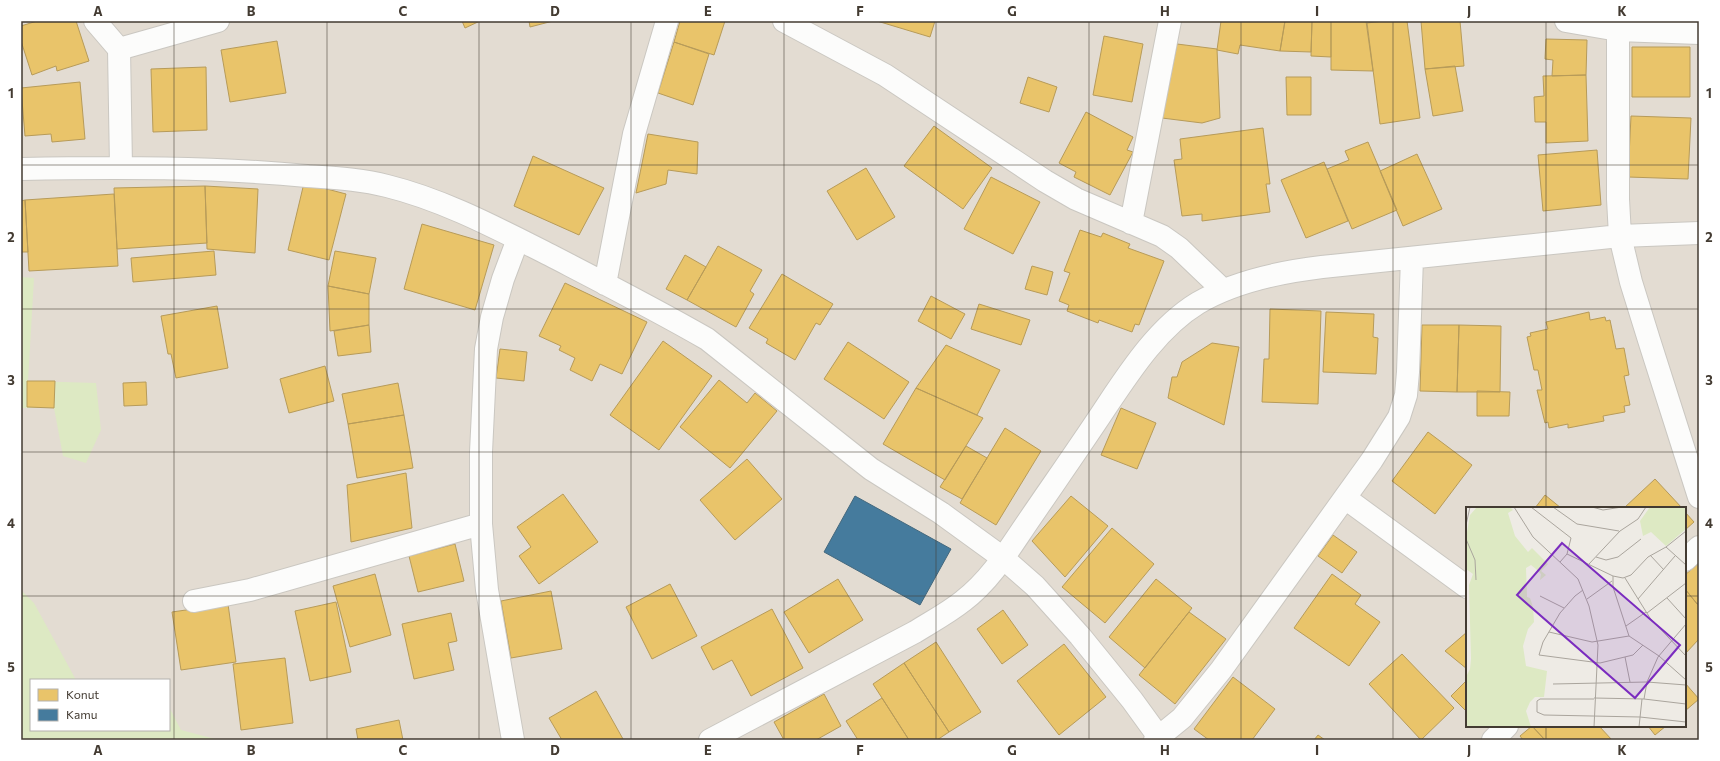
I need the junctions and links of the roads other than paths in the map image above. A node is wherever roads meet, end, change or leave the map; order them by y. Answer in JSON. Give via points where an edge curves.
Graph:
{"nodes":[{"id":1,"x":95,"y":21,"type":"edge"},
{"id":2,"x":218,"y":21,"type":"edge"},
{"id":3,"x":667,"y":21,"type":"edge"},
{"id":4,"x":784,"y":21,"type":"edge"},
{"id":5,"x":1170,"y":21,"type":"edge"},
{"id":6,"x":1566,"y":21,"type":"edge"},
{"id":7,"x":1618,"y":25,"type":"edge"},
{"id":8,"x":1699,"y":33,"type":"edge"},
{"id":9,"x":119,"y":49,"type":"junction"},
{"id":10,"x":121,"y":167,"type":"junction"},
{"id":11,"x":21,"y":169,"type":"edge"},
{"id":12,"x":1131,"y":223,"type":"junction"},
{"id":13,"x":1699,"y":233,"type":"edge"},
{"id":14,"x":1620,"y":236,"type":"junction"},
{"id":15,"x":518,"y":239,"type":"junction"},
{"id":16,"x":1412,"y":258,"type":"junction"},
{"id":17,"x":605,"y":284,"type":"junction"},
{"id":18,"x":1223,"y":290,"type":"junction"},
{"id":19,"x":1699,"y":497,"type":"edge"},
{"id":20,"x":1345,"y":498,"type":"junction"},
{"id":21,"x":481,"y":524,"type":"junction"},
{"id":22,"x":1699,"y":547,"type":"edge"},
{"id":23,"x":1003,"y":558,"type":"junction"},
{"id":24,"x":1686,"y":559,"type":"edge"},
{"id":25,"x":1466,"y":586,"type":"edge"},
{"id":26,"x":194,"y":601,"type":"dead end"},
{"id":27,"x":1506,"y":727,"type":"edge"},
{"id":28,"x":1158,"y":739,"type":"edge"},
{"id":29,"x":513,"y":740,"type":"edge"},
{"id":30,"x":710,"y":740,"type":"edge"},
{"id":31,"x":1493,"y":740,"type":"edge"}],
"edges":[{"from":1,"to":9,"type":"street"},
{"from":2,"to":9,"type":"street"},
{"from":3,"to":17,"type":"street","via":[[634,134]]},
{"from":4,"to":12,"type":"street","via":[[885,75],[1045,181],[1076,199]]},
{"from":5,"to":12,"type":"street"},
{"from":6,"to":7,"type":"street"},
{"from":7,"to":8,"type":"street"},
{"from":7,"to":14,"type":"street"},
{"from":9,"to":10,"type":"street"},
{"from":10,"to":11,"type":"street"},
{"from":10,"to":15,"type":"street","via":[[261,172],[352,179],[419,195]]},
{"from":12,"to":18,"type":"street","via":[[1162,236],[1179,248]]},
{"from":13,"to":14,"type":"street"},
{"from":14,"to":16,"type":"street"},
{"from":14,"to":19,"type":"street","via":[[1642,318]]},
{"from":15,"to":17,"type":"street"},
{"from":15,"to":21,"type":"street","via":[[503,279],[486,349],[481,444]]},
{"from":16,"to":18,"type":"street","via":[[1290,271]]},
{"from":16,"to":20,"type":"street","via":[[1406,395],[1399,417]]},
{"from":17,"to":23,"type":"street","via":[[706,339],[871,469],[941,513]]},
{"from":18,"to":23,"type":"street","via":[[1177,319],[1155,341],[1126,378]]},
{"from":20,"to":25,"type":"street"},
{"from":20,"to":28,"type":"street","via":[[1221,670],[1182,718]]},
{"from":21,"to":26,"type":"street","via":[[258,588]]},
{"from":21,"to":29,"type":"street","via":[[487,590]]},
{"from":22,"to":24,"type":"street"},
{"from":23,"to":28,"type":"street","via":[[1035,586],[1080,636],[1132,700]]},
{"from":23,"to":30,"type":"street","via":[[978,588],[946,614]]},
{"from":27,"to":31,"type":"street"}]}
